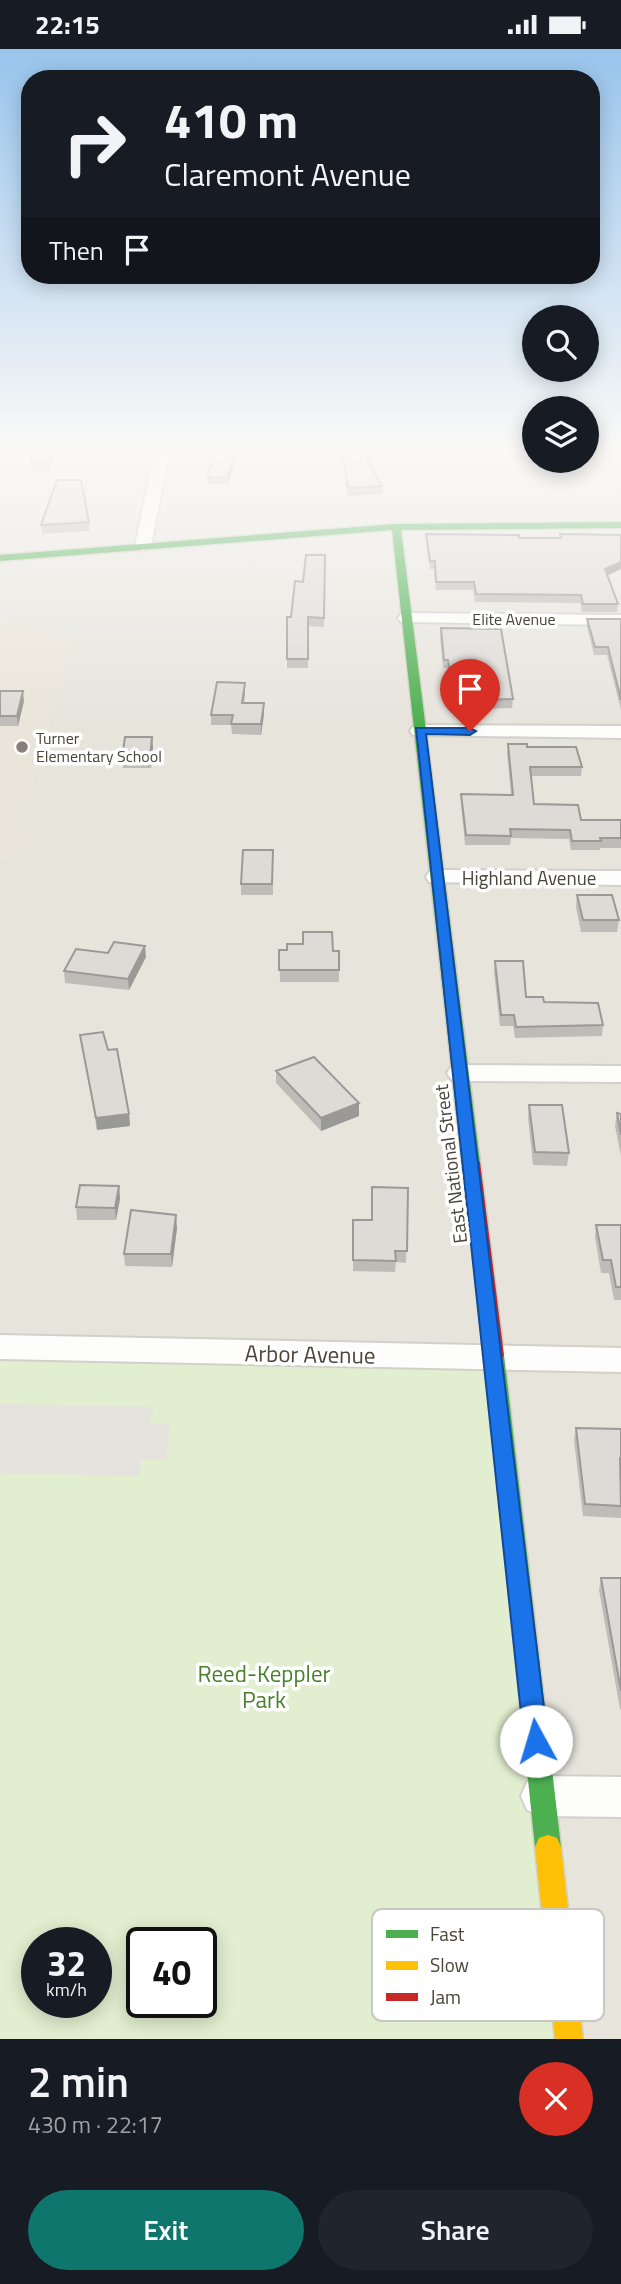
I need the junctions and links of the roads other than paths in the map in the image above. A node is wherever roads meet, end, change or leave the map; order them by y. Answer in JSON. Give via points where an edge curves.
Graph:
{"nodes":[{"id":1,"x":144,"y":540,"type":"edge"},
{"id":2,"x":225,"y":540,"type":"edge"},
{"id":3,"x":398,"y":540,"type":"edge"},
{"id":4,"x":143,"y":546,"type":"junction"},
{"id":5,"x":0,"y":558,"type":"edge"},
{"id":6,"x":407,"y":618,"type":"junction"},
{"id":7,"x":621,"y":620,"type":"edge"},
{"id":8,"x":420,"y":731,"type":"junction"},
{"id":9,"x":621,"y":732,"type":"edge"},
{"id":10,"x":437,"y":877,"type":"junction"},
{"id":11,"x":621,"y":878,"type":"edge"},
{"id":12,"x":460,"y":1073,"type":"junction"},
{"id":13,"x":621,"y":1075,"type":"edge"},
{"id":14,"x":0,"y":1347,"type":"edge"},
{"id":15,"x":494,"y":1358,"type":"junction"},
{"id":16,"x":621,"y":1360,"type":"edge"},
{"id":17,"x":542,"y":1796,"type":"junction"},
{"id":18,"x":621,"y":1797,"type":"edge"},
{"id":19,"x":555,"y":1909,"type":"edge"},
{"id":20,"x":567,"y":2021,"type":"edge"},
{"id":21,"x":569,"y":2039,"type":"edge"}],
"edges":[{"from":1,"to":4,"type":"street"},
{"from":2,"to":4,"type":"street"},
{"from":3,"to":6,"type":"street","name":"East National Street"},
{"from":4,"to":5,"type":"street"},
{"from":6,"to":7,"type":"street","name":"Elite Avenue"},
{"from":6,"to":8,"type":"street","name":"East National Street"},
{"from":8,"to":9,"type":"street"},
{"from":8,"to":10,"type":"street","name":"East National Street"},
{"from":10,"to":11,"type":"street","name":"Highland Avenue"},
{"from":10,"to":12,"type":"street","name":"East National Street"},
{"from":12,"to":13,"type":"street"},
{"from":12,"to":15,"type":"street","name":"East National Street"},
{"from":14,"to":15,"type":"street","name":"Arbor Avenue"},
{"from":15,"to":16,"type":"street","name":"Arbor Avenue"},
{"from":15,"to":17,"type":"street","name":"East National Street"},
{"from":17,"to":18,"type":"street"},
{"from":17,"to":19,"type":"street","name":"East National Street"},
{"from":20,"to":21,"type":"street","name":"East National Street"}]}
